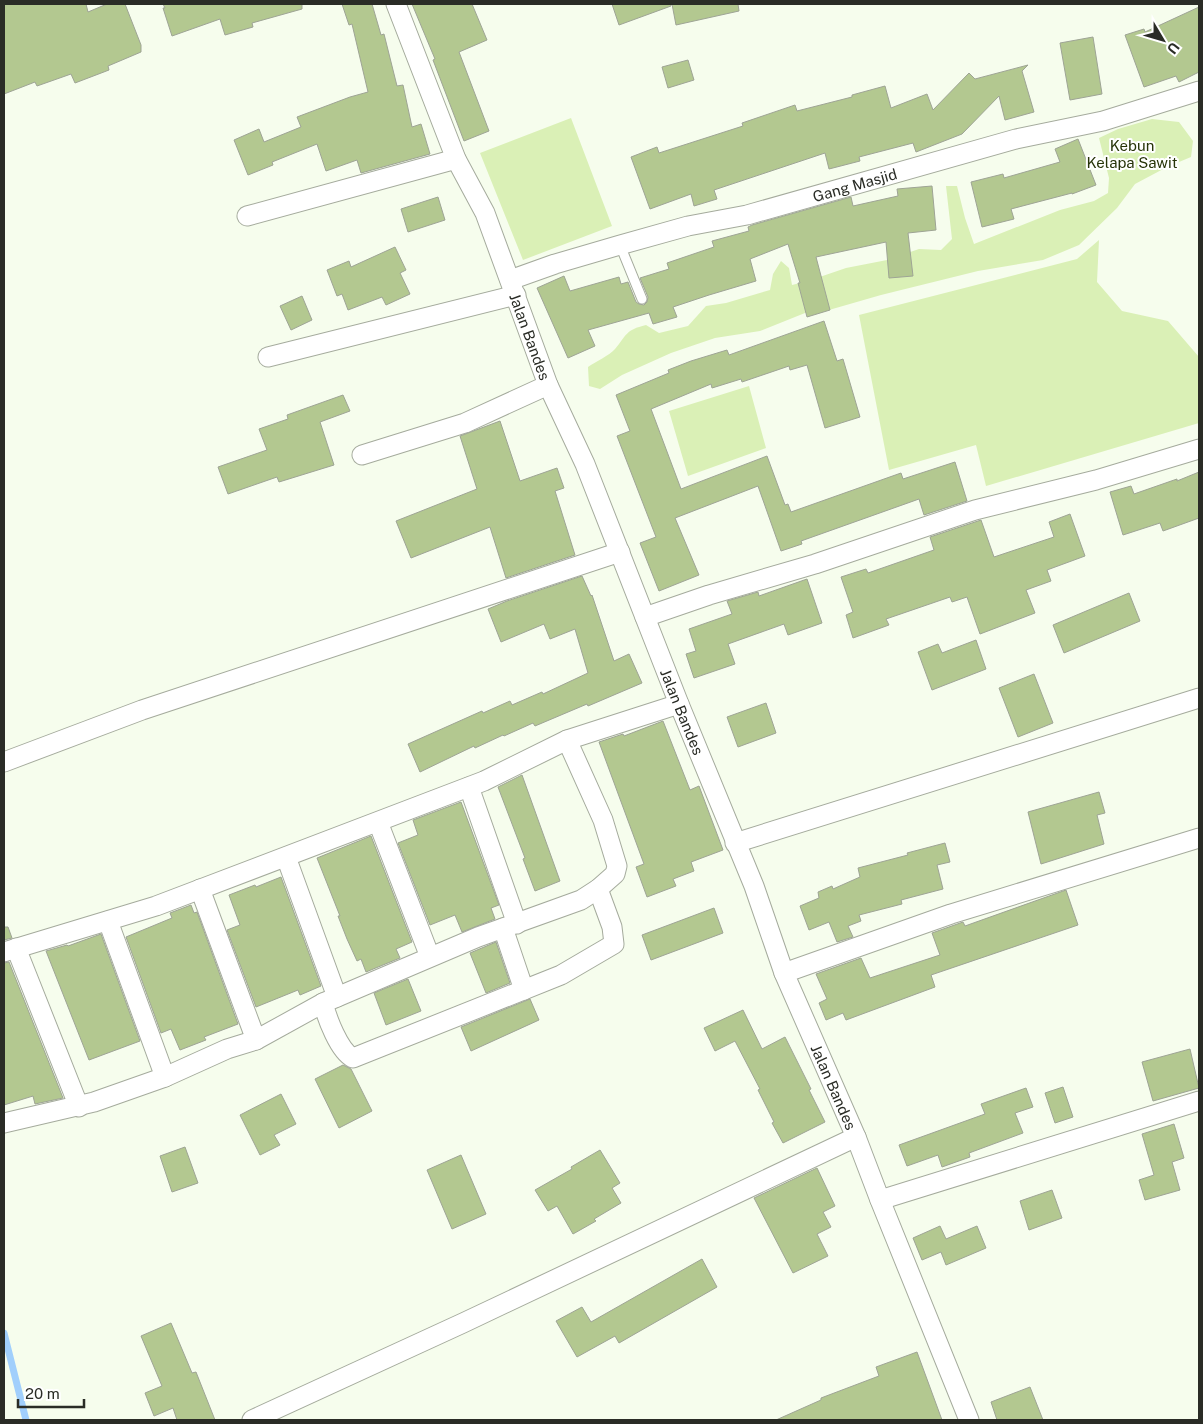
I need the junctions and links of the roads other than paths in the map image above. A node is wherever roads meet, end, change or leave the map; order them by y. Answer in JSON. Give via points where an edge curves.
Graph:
{"nodes":[{"id":1,"x":396,"y":4,"type":"edge"},
{"id":2,"x":1199,"y":91,"type":"edge"},
{"id":3,"x":456,"y":159,"type":"junction"},
{"id":4,"x":247,"y":216,"type":"dead end"},
{"id":5,"x":620,"y":245,"type":"junction"},
{"id":6,"x":513,"y":287,"type":"junction"},
{"id":7,"x":642,"y":299,"type":"dead end"},
{"id":8,"x":268,"y":356,"type":"dead end"},
{"id":9,"x":548,"y":385,"type":"junction"},
{"id":10,"x":1199,"y":449,"type":"edge"},
{"id":11,"x":362,"y":455,"type":"dead end"},
{"id":12,"x":620,"y":552,"type":"junction"},
{"id":13,"x":645,"y":617,"type":"junction"},
{"id":14,"x":1199,"y":698,"type":"edge"},
{"id":15,"x":679,"y":704,"type":"junction"},
{"id":16,"x":567,"y":740,"type":"junction"},
{"id":17,"x":4,"y":762,"type":"edge"},
{"id":18,"x":469,"y":787,"type":"junction"},
{"id":19,"x":378,"y":822,"type":"junction"},
{"id":20,"x":1199,"y":838,"type":"edge"},
{"id":21,"x":735,"y":843,"type":"junction"},
{"id":22,"x":286,"y":857,"type":"junction"},
{"id":23,"x":200,"y":889,"type":"junction"},
{"id":24,"x":598,"y":889,"type":"junction"},
{"id":25,"x":108,"y":921,"type":"junction"},
{"id":26,"x":510,"y":926,"type":"junction"},
{"id":27,"x":10,"y":950,"type":"edge"},
{"id":28,"x":430,"y":957,"type":"junction"},
{"id":29,"x":784,"y":973,"type":"junction"},
{"id":30,"x":524,"y":990,"type":"junction"},
{"id":31,"x":330,"y":1000,"type":"junction"},
{"id":32,"x":256,"y":1040,"type":"junction"},
{"id":33,"x":165,"y":1077,"type":"junction"},
{"id":34,"x":1199,"y":1100,"type":"edge"},
{"id":35,"x":79,"y":1107,"type":"junction"},
{"id":36,"x":4,"y":1123,"type":"edge"},
{"id":37,"x":856,"y":1137,"type":"junction"},
{"id":38,"x":880,"y":1200,"type":"junction"},
{"id":39,"x":252,"y":1420,"type":"edge"},
{"id":40,"x":969,"y":1420,"type":"edge"}],
"edges":[{"from":1,"to":3,"type":"street","name":"Jalan Bandes"},
{"from":2,"to":5,"type":"street","name":"Gang Masjid","via":[[1103,121],[1016,139],[747,215],[688,226]]},
{"from":3,"to":4,"type":"street"},
{"from":3,"to":6,"type":"street","name":"Jalan Bandes","via":[[485,214]]},
{"from":5,"to":6,"type":"street","name":"Gang Masjid","via":[[554,264]]},
{"from":5,"to":7,"type":"lane"},
{"from":6,"to":8,"type":"street","name":"Gang Masjid"},
{"from":6,"to":9,"type":"street","name":"Jalan Bandes"},
{"from":9,"to":11,"type":"street","via":[[465,423]]},
{"from":9,"to":12,"type":"street","name":"Jalan Bandes","via":[[585,464]]},
{"from":10,"to":13,"type":"street","via":[[1096,480],[975,510]]},
{"from":12,"to":13,"type":"street","name":"Jalan Bandes"},
{"from":12,"to":17,"type":"street","via":[[142,710]]},
{"from":13,"to":15,"type":"street","name":"Jalan Bandes"},
{"from":14,"to":21,"type":"street"},
{"from":15,"to":16,"type":"street"},
{"from":15,"to":21,"type":"street","name":"Jalan Bandes"},
{"from":16,"to":18,"type":"street"},
{"from":16,"to":24,"type":"street","via":[[603,820],[617,866],[615,874]]},
{"from":18,"to":19,"type":"street"},
{"from":18,"to":26,"type":"street"},
{"from":19,"to":22,"type":"street"},
{"from":19,"to":28,"type":"street"},
{"from":20,"to":29,"type":"street","via":[[951,914]]},
{"from":21,"to":29,"type":"street","name":"Jalan Bandes","via":[[754,886]]},
{"from":22,"to":23,"type":"street"},
{"from":22,"to":31,"type":"street"},
{"from":23,"to":25,"type":"street"},
{"from":23,"to":32,"type":"street"},
{"from":24,"to":26,"type":"street","via":[[581,900]]},
{"from":24,"to":30,"type":"street","via":[[612,927],[614,944],[561,975]]},
{"from":25,"to":27,"type":"street"},
{"from":25,"to":33,"type":"street"},
{"from":26,"to":28,"type":"street"},
{"from":26,"to":30,"type":"street"},
{"from":27,"to":35,"type":"street"},
{"from":28,"to":31,"type":"street"},
{"from":29,"to":37,"type":"street","name":"Jalan Bandes"},
{"from":30,"to":31,"type":"street","via":[[353,1058],[340,1046]]},
{"from":31,"to":32,"type":"street"},
{"from":32,"to":33,"type":"street"},
{"from":33,"to":35,"type":"street"},
{"from":34,"to":38,"type":"street"},
{"from":35,"to":36,"type":"street"},
{"from":37,"to":38,"type":"street","name":"Jalan Bandes"},
{"from":37,"to":39,"type":"street"},
{"from":38,"to":40,"type":"street","name":"Jalan Bandes"}]}
